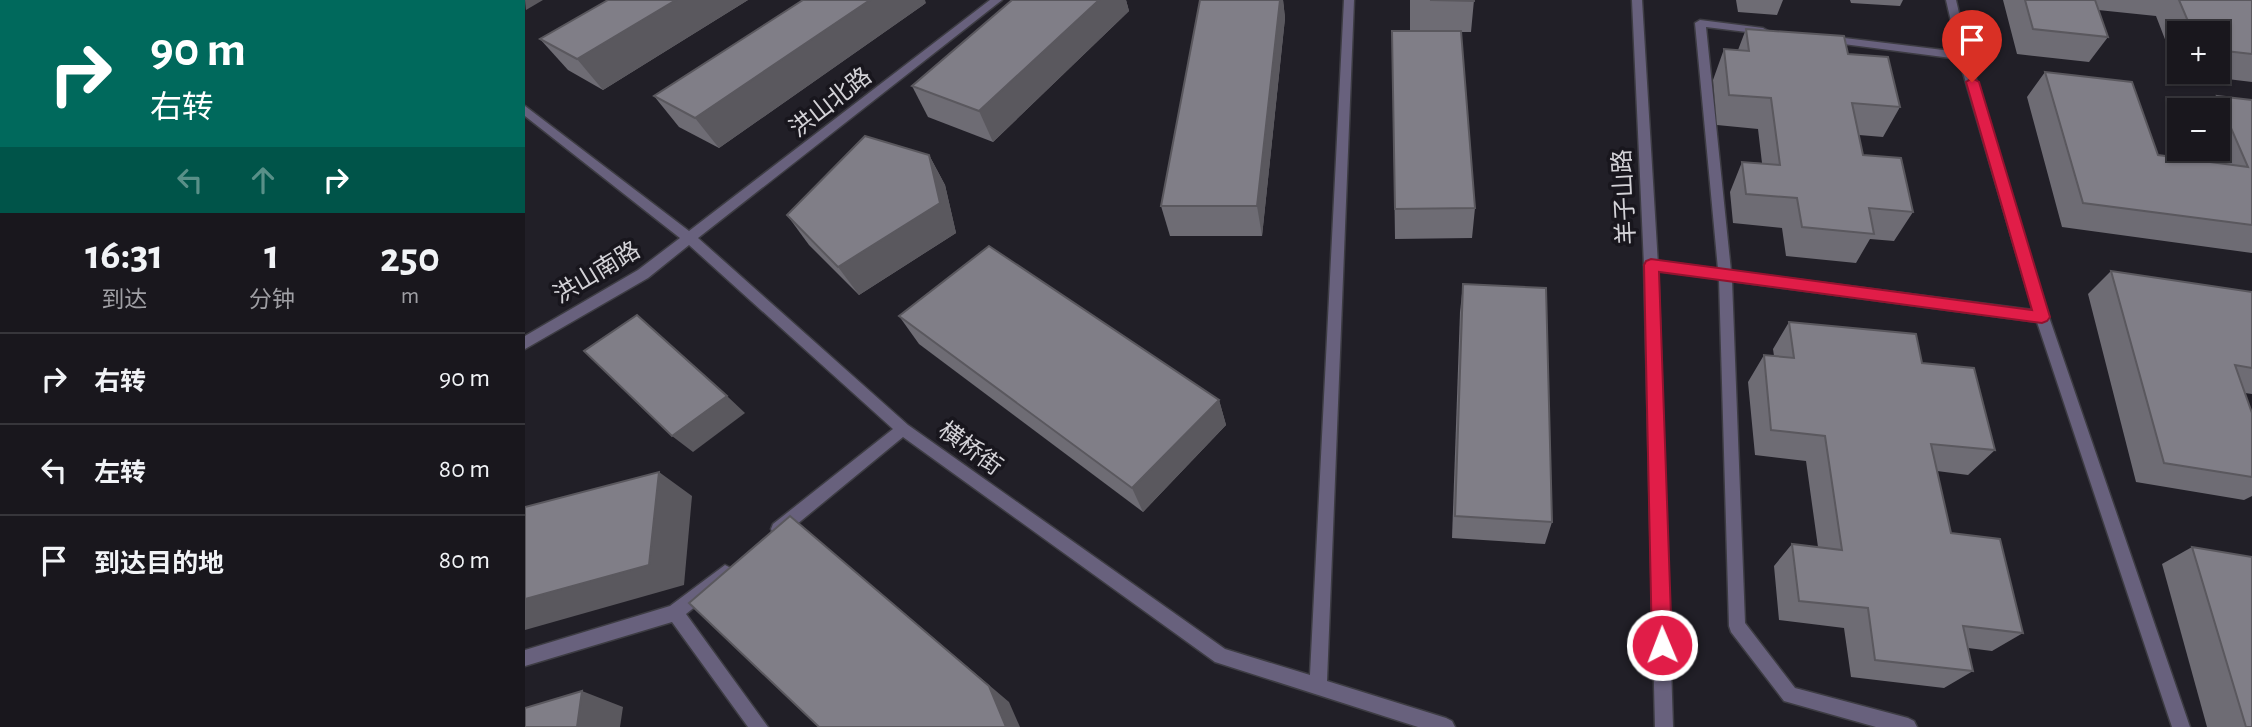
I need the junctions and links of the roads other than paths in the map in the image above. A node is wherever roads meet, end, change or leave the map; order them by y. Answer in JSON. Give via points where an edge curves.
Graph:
{"nodes":[{"id":1,"x":997,"y":0,"type":"edge"},
{"id":2,"x":1349,"y":0,"type":"edge"},
{"id":3,"x":1637,"y":0,"type":"edge"},
{"id":4,"x":1951,"y":0,"type":"edge"},
{"id":5,"x":1779,"y":33,"type":"edge"},
{"id":6,"x":1819,"y":38,"type":"edge"},
{"id":7,"x":1964,"y":56,"type":"junction"},
{"id":8,"x":525,"y":110,"type":"edge"},
{"id":9,"x":690,"y":239,"type":"junction"},
{"id":10,"x":1651,"y":265,"type":"junction"},
{"id":11,"x":1725,"y":275,"type":"junction"},
{"id":12,"x":2042,"y":317,"type":"junction"},
{"id":13,"x":525,"y":343,"type":"edge"},
{"id":14,"x":902,"y":429,"type":"junction"},
{"id":15,"x":762,"y":543,"type":"edge"},
{"id":16,"x":740,"y":561,"type":"edge"},
{"id":17,"x":675,"y":613,"type":"junction"},
{"id":18,"x":525,"y":658,"type":"edge"},
{"id":19,"x":1318,"y":687,"type":"junction"},
{"id":20,"x":759,"y":727,"type":"edge"},
{"id":21,"x":1445,"y":727,"type":"edge"},
{"id":22,"x":1664,"y":727,"type":"edge"},
{"id":23,"x":1909,"y":727,"type":"edge"},
{"id":24,"x":2181,"y":727,"type":"edge"}],
"edges":[{"from":1,"to":9,"type":"street","name":"洪山北路"},
{"from":2,"to":19,"type":"street"},
{"from":3,"to":10,"type":"street","name":"羊子山路"},
{"from":4,"to":7,"type":"street"},
{"from":5,"to":11,"type":"street","via":[[1700,23]]},
{"from":6,"to":7,"type":"street"},
{"from":7,"to":12,"type":"street"},
{"from":8,"to":9,"type":"street","name":"横桥街"},
{"from":9,"to":13,"type":"street","name":"洪山南路","via":[[643,274]]},
{"from":9,"to":14,"type":"street","name":"横桥街"},
{"from":10,"to":11,"type":"street"},
{"from":10,"to":22,"type":"street","name":"羊子山路"},
{"from":11,"to":12,"type":"street"},
{"from":11,"to":23,"type":"street","via":[[1737,626],[1790,695]]},
{"from":12,"to":24,"type":"street"},
{"from":14,"to":15,"type":"street"},
{"from":14,"to":19,"type":"street","name":"横桥街","via":[[1221,656]]},
{"from":16,"to":17,"type":"street"},
{"from":17,"to":18,"type":"street"},
{"from":17,"to":20,"type":"street"},
{"from":19,"to":21,"type":"street","name":"横桥街"}]}
